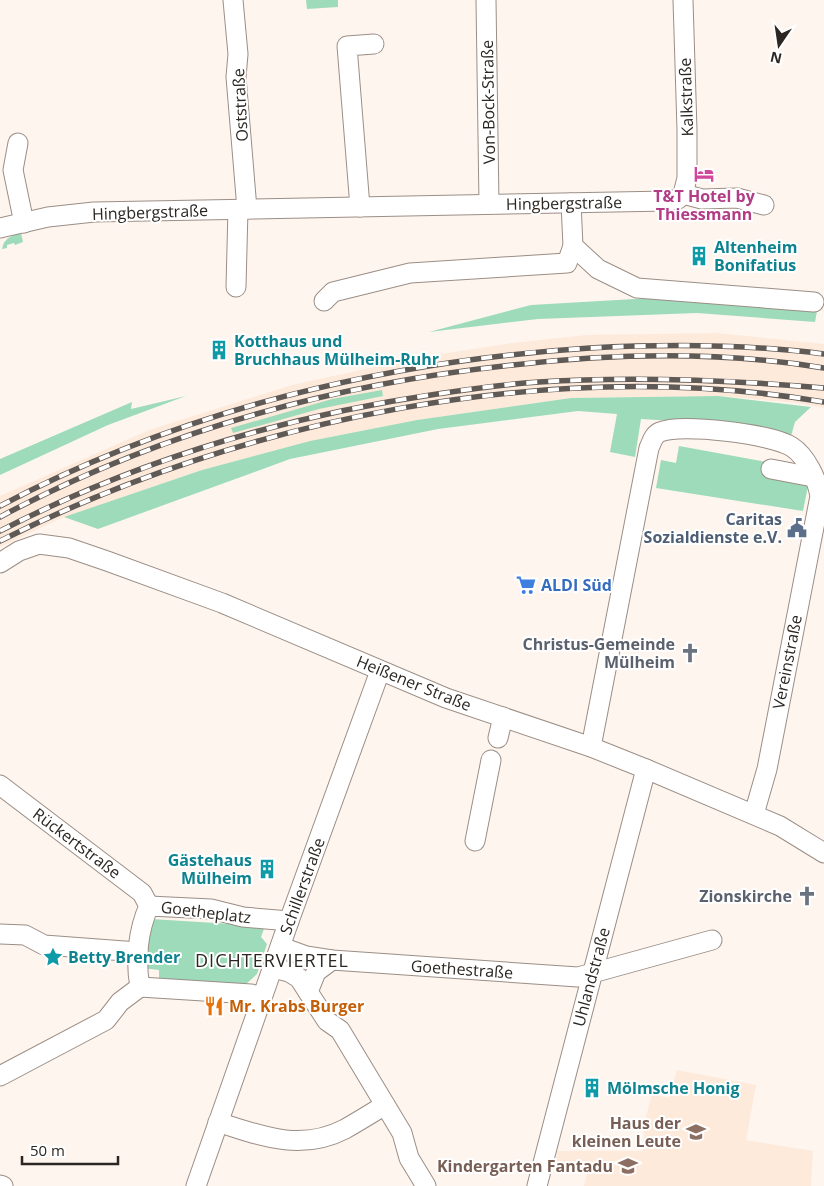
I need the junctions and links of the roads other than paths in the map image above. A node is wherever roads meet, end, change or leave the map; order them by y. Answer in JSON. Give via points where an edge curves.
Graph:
{"nodes":[{"id":1,"x":234,"y":0,"type":"edge"},
{"id":2,"x":486,"y":0,"type":"edge"},
{"id":3,"x":683,"y":0,"type":"edge"},
{"id":4,"x":374,"y":44,"type":"dead end"},
{"id":5,"x":18,"y":144,"type":"dead end"},
{"id":6,"x":683,"y":194,"type":"junction"},
{"id":7,"x":572,"y":202,"type":"junction"},
{"id":8,"x":489,"y":204,"type":"junction"},
{"id":9,"x":764,"y":205,"type":"dead end"},
{"id":10,"x":360,"y":207,"type":"junction"},
{"id":11,"x":243,"y":209,"type":"junction"},
{"id":12,"x":24,"y":222,"type":"junction"},
{"id":13,"x":0,"y":228,"type":"edge"},
{"id":14,"x":573,"y":246,"type":"junction"},
{"id":15,"x":236,"y":287,"type":"dead end"},
{"id":16,"x":324,"y":301,"type":"dead end"},
{"id":17,"x":814,"y":302,"type":"dead end"},
{"id":18,"x":771,"y":469,"type":"dead end"},
{"id":19,"x":813,"y":477,"type":"junction"},
{"id":20,"x":0,"y":563,"type":"edge"},
{"id":21,"x":380,"y":671,"type":"junction"},
{"id":22,"x":504,"y":717,"type":"junction"},
{"id":23,"x":498,"y":738,"type":"dead end"},
{"id":24,"x":591,"y":747,"type":"junction"},
{"id":25,"x":491,"y":760,"type":"dead end"},
{"id":26,"x":646,"y":769,"type":"junction"},
{"id":27,"x":0,"y":785,"type":"edge"},
{"id":28,"x":754,"y":814,"type":"junction"},
{"id":29,"x":475,"y":841,"type":"dead end"},
{"id":30,"x":824,"y":854,"type":"edge"},
{"id":31,"x":149,"y":906,"type":"junction"},
{"id":32,"x":289,"y":921,"type":"junction"},
{"id":33,"x":0,"y":934,"type":"edge"},
{"id":34,"x":712,"y":940,"type":"dead end"},
{"id":35,"x":281,"y":947,"type":"junction"},
{"id":36,"x":138,"y":952,"type":"junction"},
{"id":37,"x":332,"y":960,"type":"junction"},
{"id":38,"x":273,"y":968,"type":"junction"},
{"id":39,"x":592,"y":974,"type":"junction"},
{"id":40,"x":140,"y":987,"type":"junction"},
{"id":41,"x":308,"y":992,"type":"junction"},
{"id":42,"x":262,"y":997,"type":"junction"},
{"id":43,"x":0,"y":1076,"type":"edge"},
{"id":44,"x":385,"y":1105,"type":"junction"},
{"id":45,"x":218,"y":1122,"type":"junction"},
{"id":46,"x":196,"y":1186,"type":"edge"},
{"id":47,"x":426,"y":1186,"type":"edge"},
{"id":48,"x":537,"y":1186,"type":"edge"}],
"edges":[{"from":1,"to":11,"type":"street","name":"Oststraße"},
{"from":2,"to":8,"type":"street","name":"Von-Bock-Straße"},
{"from":3,"to":6,"type":"street","name":"Kalkstraße","via":[[687,178]]},
{"from":4,"to":10,"type":"street","via":[[347,46]]},
{"from":5,"to":12,"type":"street","via":[[13,170]]},
{"from":6,"to":7,"type":"street","name":"Hingbergstraße","via":[[668,201]]},
{"from":6,"to":9,"type":"street","name":"Hingbergstraße","via":[[702,198],[737,198]]},
{"from":7,"to":8,"type":"street","name":"Hingbergstraße"},
{"from":7,"to":14,"type":"street"},
{"from":8,"to":10,"type":"street","name":"Hingbergstraße"},
{"from":10,"to":11,"type":"street","name":"Hingbergstraße"},
{"from":11,"to":12,"type":"street","name":"Hingbergstraße","via":[[94,212]]},
{"from":11,"to":15,"type":"street","name":"Oststraße"},
{"from":12,"to":13,"type":"street","name":"Hingbergstraße"},
{"from":14,"to":16,"type":"street","via":[[567,263],[410,273],[333,292]]},
{"from":14,"to":17,"type":"street","via":[[598,269],[637,288]]},
{"from":18,"to":19,"type":"street"},
{"from":19,"to":24,"type":"street","name":"Vereinstraße","via":[[799,454],[782,442],[722,430],[667,431],[653,438]]},
{"from":19,"to":28,"type":"street","name":"Vereinstraße","via":[[820,496],[767,769]]},
{"from":20,"to":21,"type":"street","name":"Heißener Straße","via":[[28,547],[70,548],[222,603]]},
{"from":21,"to":22,"type":"street","name":"Heißener Straße"},
{"from":21,"to":32,"type":"street","name":"Schillerstraße"},
{"from":22,"to":23,"type":"street"},
{"from":22,"to":24,"type":"street","name":"Heißener Straße"},
{"from":24,"to":26,"type":"street","name":"Heißener Straße"},
{"from":25,"to":29,"type":"street"},
{"from":26,"to":28,"type":"street","name":"Heißener Straße"},
{"from":26,"to":39,"type":"street","name":"Uhlandstraße"},
{"from":27,"to":31,"type":"street","name":"Rückertstraße","via":[[142,893]]},
{"from":28,"to":30,"type":"street","name":"Heißener Straße"},
{"from":31,"to":32,"type":"street","name":"Goetheplatz","via":[[211,909],[243,917]]},
{"from":31,"to":36,"type":"street","name":"Goetheplatz","via":[[142,922]]},
{"from":32,"to":35,"type":"street","name":"Schillerstraße"},
{"from":33,"to":36,"type":"street","via":[[25,936],[44,945]]},
{"from":34,"to":39,"type":"street","name":"Goethestraße"},
{"from":35,"to":37,"type":"street","name":"Goethestraße","via":[[306,956]]},
{"from":35,"to":38,"type":"street","name":"Schillerstraße"},
{"from":36,"to":40,"type":"street","name":"Goetheplatz"},
{"from":37,"to":39,"type":"street","name":"Goethestraße","via":[[578,977]]},
{"from":37,"to":41,"type":"street","via":[[316,972]]},
{"from":38,"to":41,"type":"street","via":[[299,978]]},
{"from":38,"to":42,"type":"street","name":"Schillerstraße"},
{"from":39,"to":48,"type":"street","name":"Uhlandstraße"},
{"from":40,"to":42,"type":"street"},
{"from":40,"to":43,"type":"street","via":[[120,1002],[106,1020]]},
{"from":41,"to":44,"type":"street","via":[[327,1022],[340,1030]]},
{"from":42,"to":45,"type":"street","name":"Schillerstraße"},
{"from":44,"to":45,"type":"street","via":[[344,1129],[310,1139],[265,1138]]},
{"from":44,"to":47,"type":"street","via":[[402,1133],[409,1158]]},
{"from":45,"to":46,"type":"street","name":"Schillerstraße"}]}
